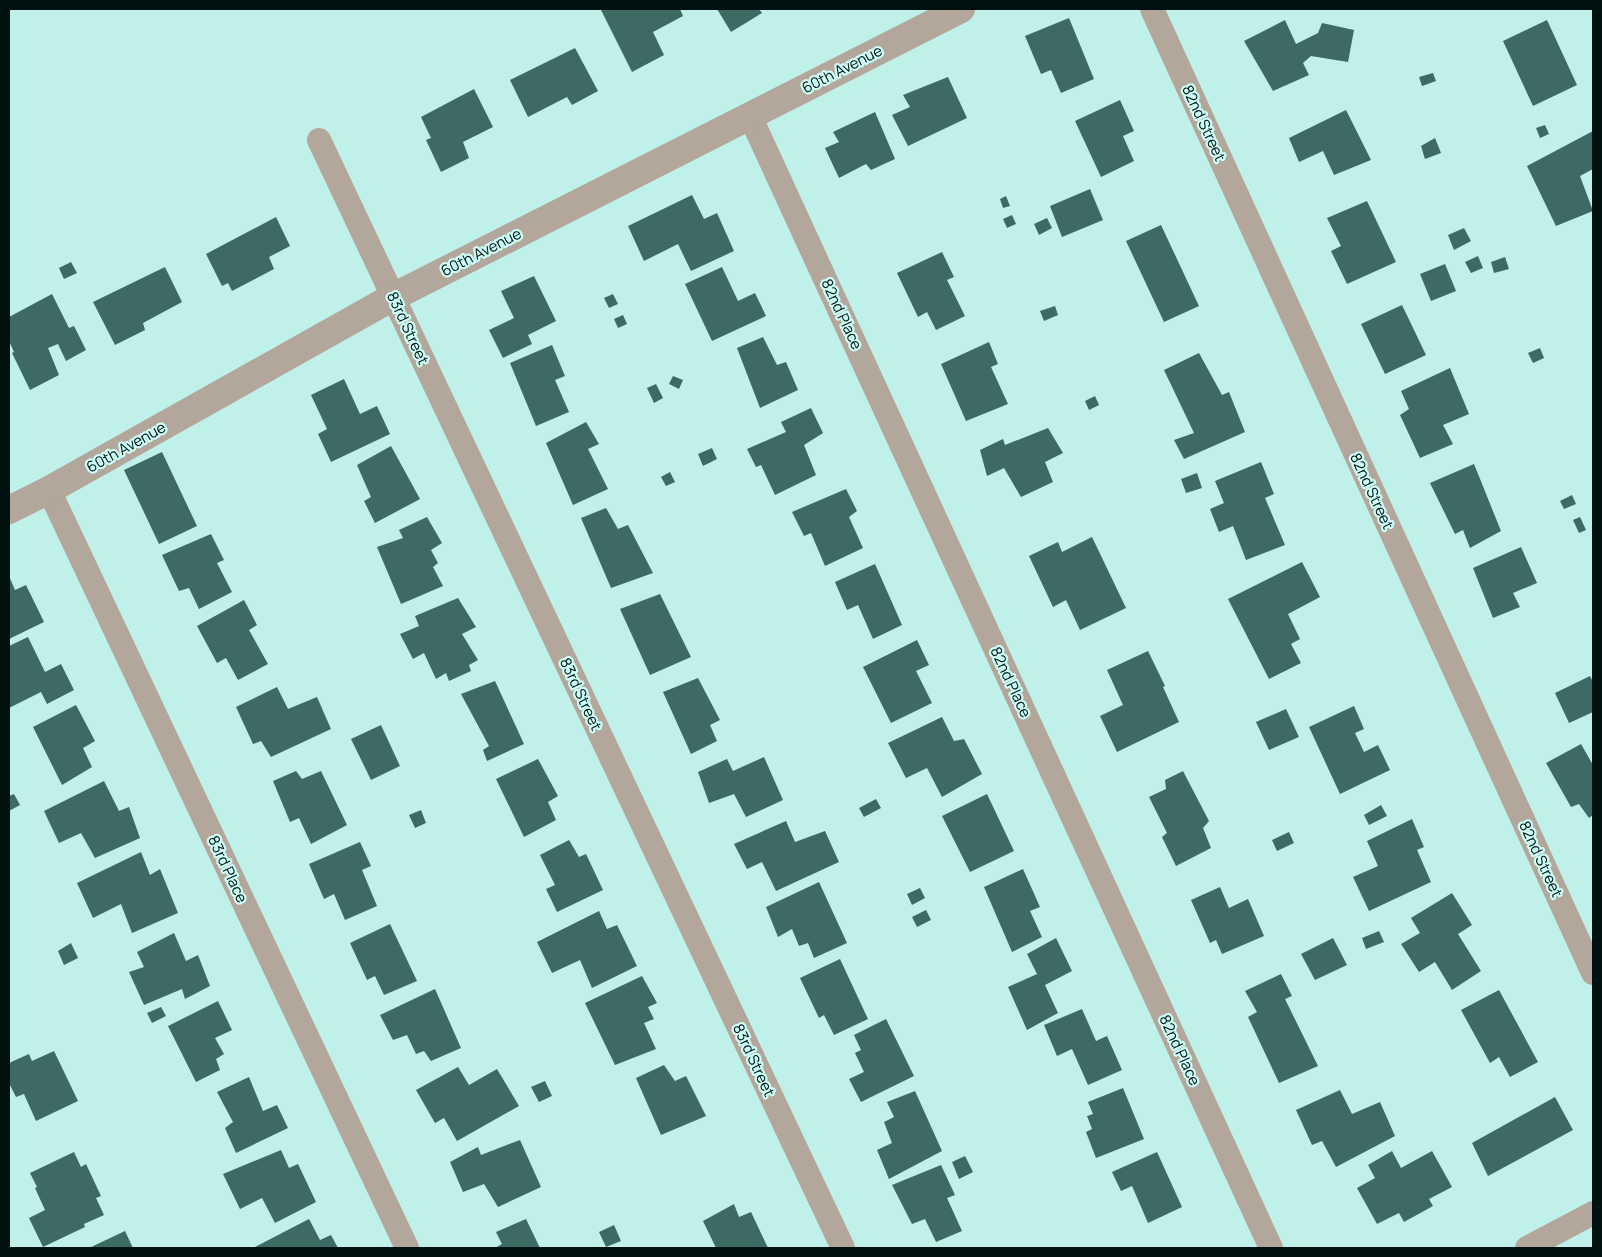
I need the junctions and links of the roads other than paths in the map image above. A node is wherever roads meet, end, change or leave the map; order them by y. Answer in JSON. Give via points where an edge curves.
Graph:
{"nodes":[{"id":1,"x":961,"y":9,"type":"edge"},
{"id":2,"x":1152,"y":9,"type":"edge"},
{"id":3,"x":750,"y":116,"type":"junction"},
{"id":4,"x":319,"y":140,"type":"dead end"},
{"id":5,"x":393,"y":297,"type":"junction"},
{"id":6,"x":49,"y":490,"type":"junction"},
{"id":7,"x":9,"y":510,"type":"edge"},
{"id":8,"x":1593,"y":973,"type":"edge"},
{"id":9,"x":1593,"y":1213,"type":"edge"},
{"id":10,"x":408,"y":1248,"type":"edge"},
{"id":11,"x":843,"y":1248,"type":"edge"},
{"id":12,"x":1271,"y":1248,"type":"edge"},
{"id":13,"x":1527,"y":1248,"type":"edge"}],
"edges":[{"from":1,"to":3,"type":"street","name":"60th Avenue"},
{"from":2,"to":8,"type":"street","name":"82nd Street"},
{"from":3,"to":5,"type":"street","name":"60th Avenue"},
{"from":3,"to":12,"type":"street","name":"82nd Place"},
{"from":4,"to":5,"type":"street","name":"83rd Street"},
{"from":5,"to":6,"type":"street","name":"60th Avenue"},
{"from":5,"to":11,"type":"street","name":"83rd Street"},
{"from":6,"to":7,"type":"street","name":"60th Avenue"},
{"from":6,"to":10,"type":"street","name":"83rd Place"},
{"from":9,"to":13,"type":"street"}]}
